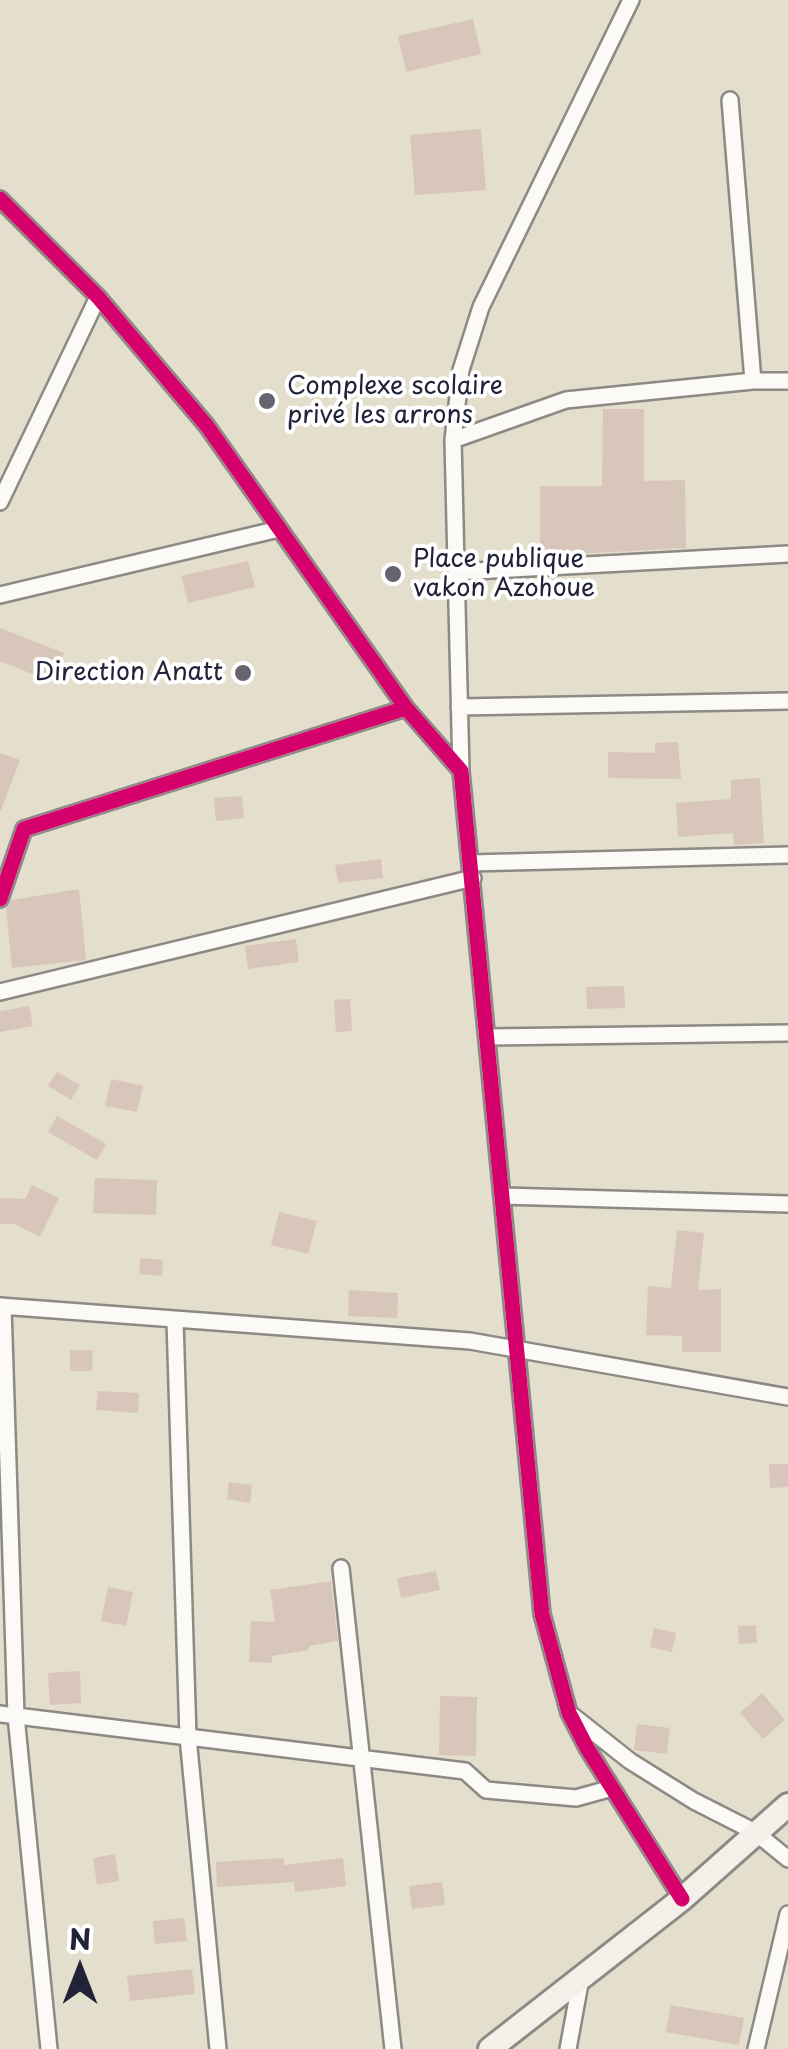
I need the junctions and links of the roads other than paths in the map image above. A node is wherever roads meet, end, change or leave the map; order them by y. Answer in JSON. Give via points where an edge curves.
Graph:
{"nodes":[{"id":1,"x":631,"y":0,"type":"edge"},
{"id":2,"x":730,"y":100,"type":"dead end"},
{"id":3,"x":0,"y":199,"type":"edge"},
{"id":4,"x":98,"y":297,"type":"junction"},
{"id":5,"x":788,"y":381,"type":"edge"},
{"id":6,"x":753,"y":382,"type":"junction"},
{"id":7,"x":452,"y":440,"type":"junction"},
{"id":8,"x":0,"y":502,"type":"edge"},
{"id":9,"x":279,"y":529,"type":"junction"},
{"id":10,"x":788,"y":554,"type":"edge"},
{"id":11,"x":456,"y":572,"type":"junction"},
{"id":12,"x":0,"y":595,"type":"edge"},
{"id":13,"x":788,"y":701,"type":"edge"},
{"id":14,"x":406,"y":708,"type":"junction"},
{"id":15,"x":460,"y":708,"type":"junction"},
{"id":16,"x":461,"y":770,"type":"junction"},
{"id":17,"x":788,"y":855,"type":"edge"},
{"id":18,"x":472,"y":871,"type":"junction"},
{"id":19,"x":0,"y":899,"type":"edge"},
{"id":20,"x":0,"y":992,"type":"edge"},
{"id":21,"x":788,"y":1033,"type":"edge"},
{"id":22,"x":488,"y":1038,"type":"junction"},
{"id":23,"x":504,"y":1196,"type":"junction"},
{"id":24,"x":788,"y":1204,"type":"edge"},
{"id":25,"x":2,"y":1306,"type":"edge"},
{"id":26,"x":175,"y":1321,"type":"junction"},
{"id":27,"x":518,"y":1350,"type":"junction"},
{"id":28,"x":788,"y":1398,"type":"edge"},
{"id":29,"x":341,"y":1568,"type":"dead end"},
{"id":30,"x":570,"y":1713,"type":"junction"},
{"id":31,"x":8,"y":1715,"type":"edge"},
{"id":32,"x":188,"y":1738,"type":"junction"},
{"id":33,"x":362,"y":1757,"type":"junction"},
{"id":34,"x":612,"y":1788,"type":"junction"},
{"id":35,"x":788,"y":1804,"type":"edge"},
{"id":36,"x":755,"y":1832,"type":"junction"},
{"id":37,"x":788,"y":1858,"type":"edge"},
{"id":38,"x":682,"y":1899,"type":"junction"},
{"id":39,"x":788,"y":1914,"type":"edge"},
{"id":40,"x":786,"y":1932,"type":"edge"},
{"id":41,"x":581,"y":1978,"type":"junction"},
{"id":42,"x":50,"y":2049,"type":"edge"},
{"id":43,"x":218,"y":2049,"type":"edge"},
{"id":44,"x":393,"y":2049,"type":"edge"},
{"id":45,"x":490,"y":2049,"type":"edge"},
{"id":46,"x":568,"y":2049,"type":"edge"},
{"id":47,"x":756,"y":2049,"type":"edge"}],
"edges":[{"from":1,"to":7,"type":"street","via":[[481,307],[455,395]]},
{"from":2,"to":6,"type":"street"},
{"from":3,"to":4,"type":"street"},
{"from":4,"to":8,"type":"street"},
{"from":4,"to":9,"type":"street","via":[[207,426]]},
{"from":5,"to":6,"type":"street"},
{"from":6,"to":7,"type":"street","via":[[566,400]]},
{"from":7,"to":11,"type":"street"},
{"from":9,"to":12,"type":"street"},
{"from":9,"to":14,"type":"street"},
{"from":10,"to":11,"type":"street"},
{"from":11,"to":15,"type":"street"},
{"from":13,"to":15,"type":"street"},
{"from":14,"to":16,"type":"street"},
{"from":14,"to":19,"type":"street","via":[[24,829]]},
{"from":15,"to":16,"type":"street"},
{"from":16,"to":18,"type":"street"},
{"from":17,"to":18,"type":"street"},
{"from":18,"to":20,"type":"street"},
{"from":18,"to":22,"type":"street"},
{"from":21,"to":22,"type":"street"},
{"from":22,"to":23,"type":"street"},
{"from":23,"to":24,"type":"street"},
{"from":23,"to":27,"type":"street"},
{"from":25,"to":26,"type":"street"},
{"from":25,"to":31,"type":"street"},
{"from":26,"to":27,"type":"street"},
{"from":26,"to":32,"type":"street"},
{"from":27,"to":28,"type":"street"},
{"from":27,"to":30,"type":"street","via":[[542,1614]]},
{"from":29,"to":33,"type":"street"},
{"from":30,"to":34,"type":"street"},
{"from":30,"to":36,"type":"street","via":[[630,1761]]},
{"from":31,"to":32,"type":"street"},
{"from":31,"to":42,"type":"street"},
{"from":32,"to":33,"type":"street"},
{"from":32,"to":43,"type":"street"},
{"from":33,"to":34,"type":"street","via":[[465,1771],[486,1790],[576,1798]]},
{"from":33,"to":44,"type":"street"},
{"from":34,"to":38,"type":"street"},
{"from":35,"to":36,"type":"main road"},
{"from":36,"to":37,"type":"street"},
{"from":36,"to":38,"type":"main road"},
{"from":38,"to":41,"type":"main road"},
{"from":39,"to":40,"type":"street"},
{"from":40,"to":47,"type":"street"},
{"from":41,"to":45,"type":"main road"},
{"from":41,"to":46,"type":"street"}]}
